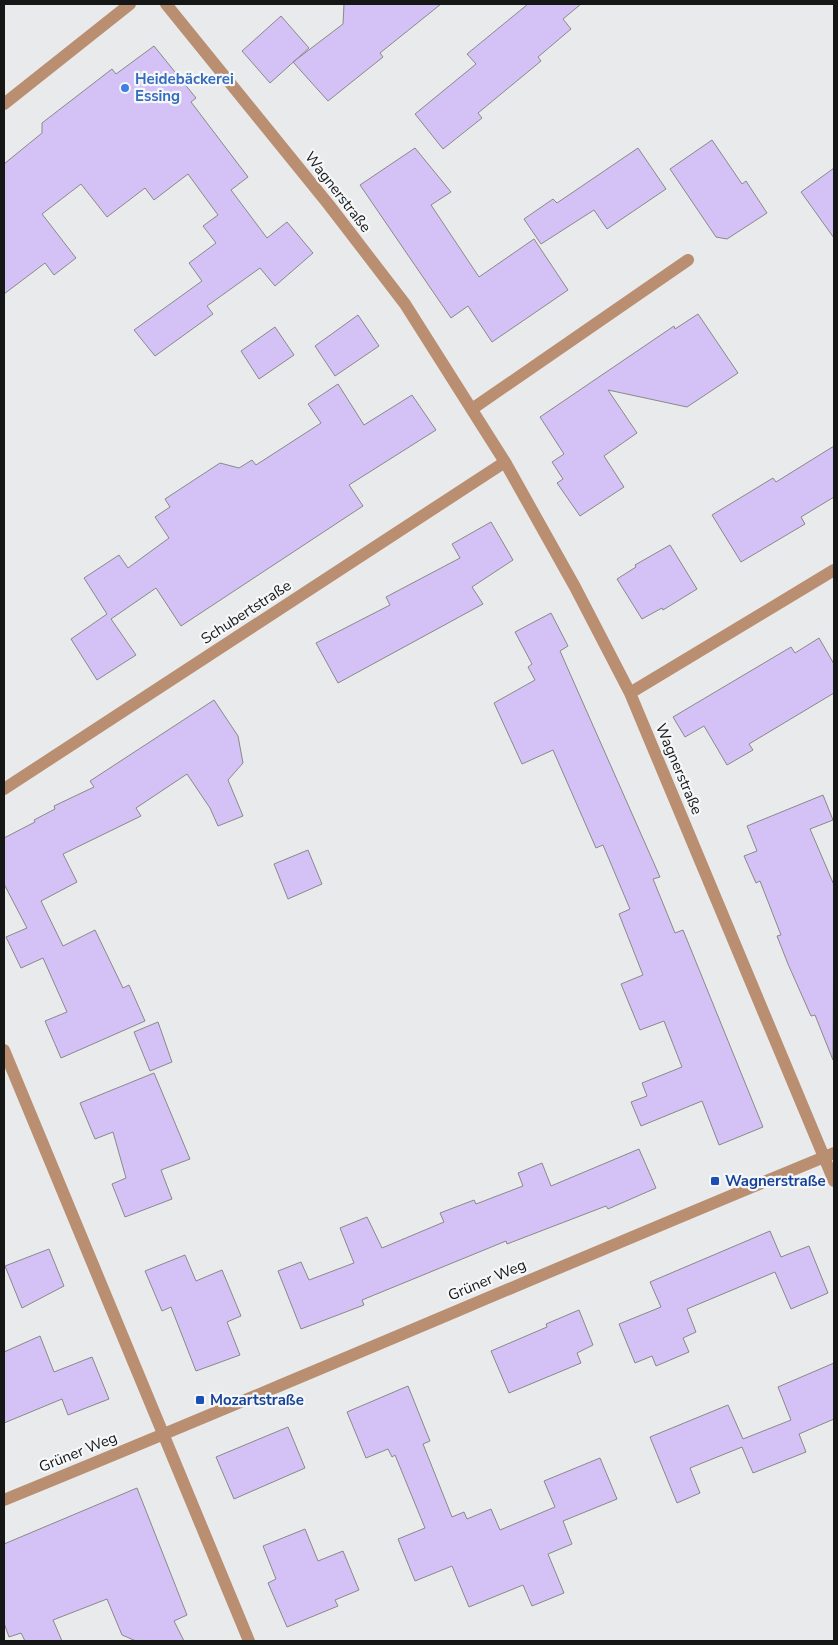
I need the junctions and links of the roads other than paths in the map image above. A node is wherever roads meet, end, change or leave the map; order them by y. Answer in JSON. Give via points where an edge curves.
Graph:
{"nodes":[{"id":1,"x":130,"y":4,"type":"edge"},
{"id":2,"x":166,"y":4,"type":"edge"},
{"id":3,"x":4,"y":104,"type":"edge"},
{"id":4,"x":688,"y":260,"type":"dead end"},
{"id":5,"x":472,"y":409,"type":"junction"},
{"id":6,"x":505,"y":462,"type":"junction"},
{"id":7,"x":834,"y":570,"type":"edge"},
{"id":8,"x":630,"y":693,"type":"junction"},
{"id":9,"x":4,"y":789,"type":"edge"},
{"id":10,"x":4,"y":1050,"type":"edge"},
{"id":11,"x":829,"y":1155,"type":"edge"},
{"id":12,"x":834,"y":1181,"type":"edge"},
{"id":13,"x":164,"y":1435,"type":"junction"},
{"id":14,"x":4,"y":1500,"type":"edge"},
{"id":15,"x":249,"y":1641,"type":"edge"}],
"edges":[{"from":1,"to":3,"type":"street"},
{"from":2,"to":5,"type":"street","name":"Wagnerstraße","via":[[405,304]]},
{"from":4,"to":5,"type":"street"},
{"from":5,"to":6,"type":"street","name":"Wagnerstraße"},
{"from":6,"to":8,"type":"street","name":"Wagnerstraße"},
{"from":6,"to":9,"type":"street","name":"Schubertstraße"},
{"from":7,"to":8,"type":"street"},
{"from":8,"to":11,"type":"street","name":"Wagnerstraße"},
{"from":10,"to":13,"type":"street"},
{"from":11,"to":12,"type":"street"},
{"from":11,"to":13,"type":"street","name":"Grüner Weg"},
{"from":13,"to":14,"type":"street","name":"Grüner Weg"},
{"from":13,"to":15,"type":"street"}]}
